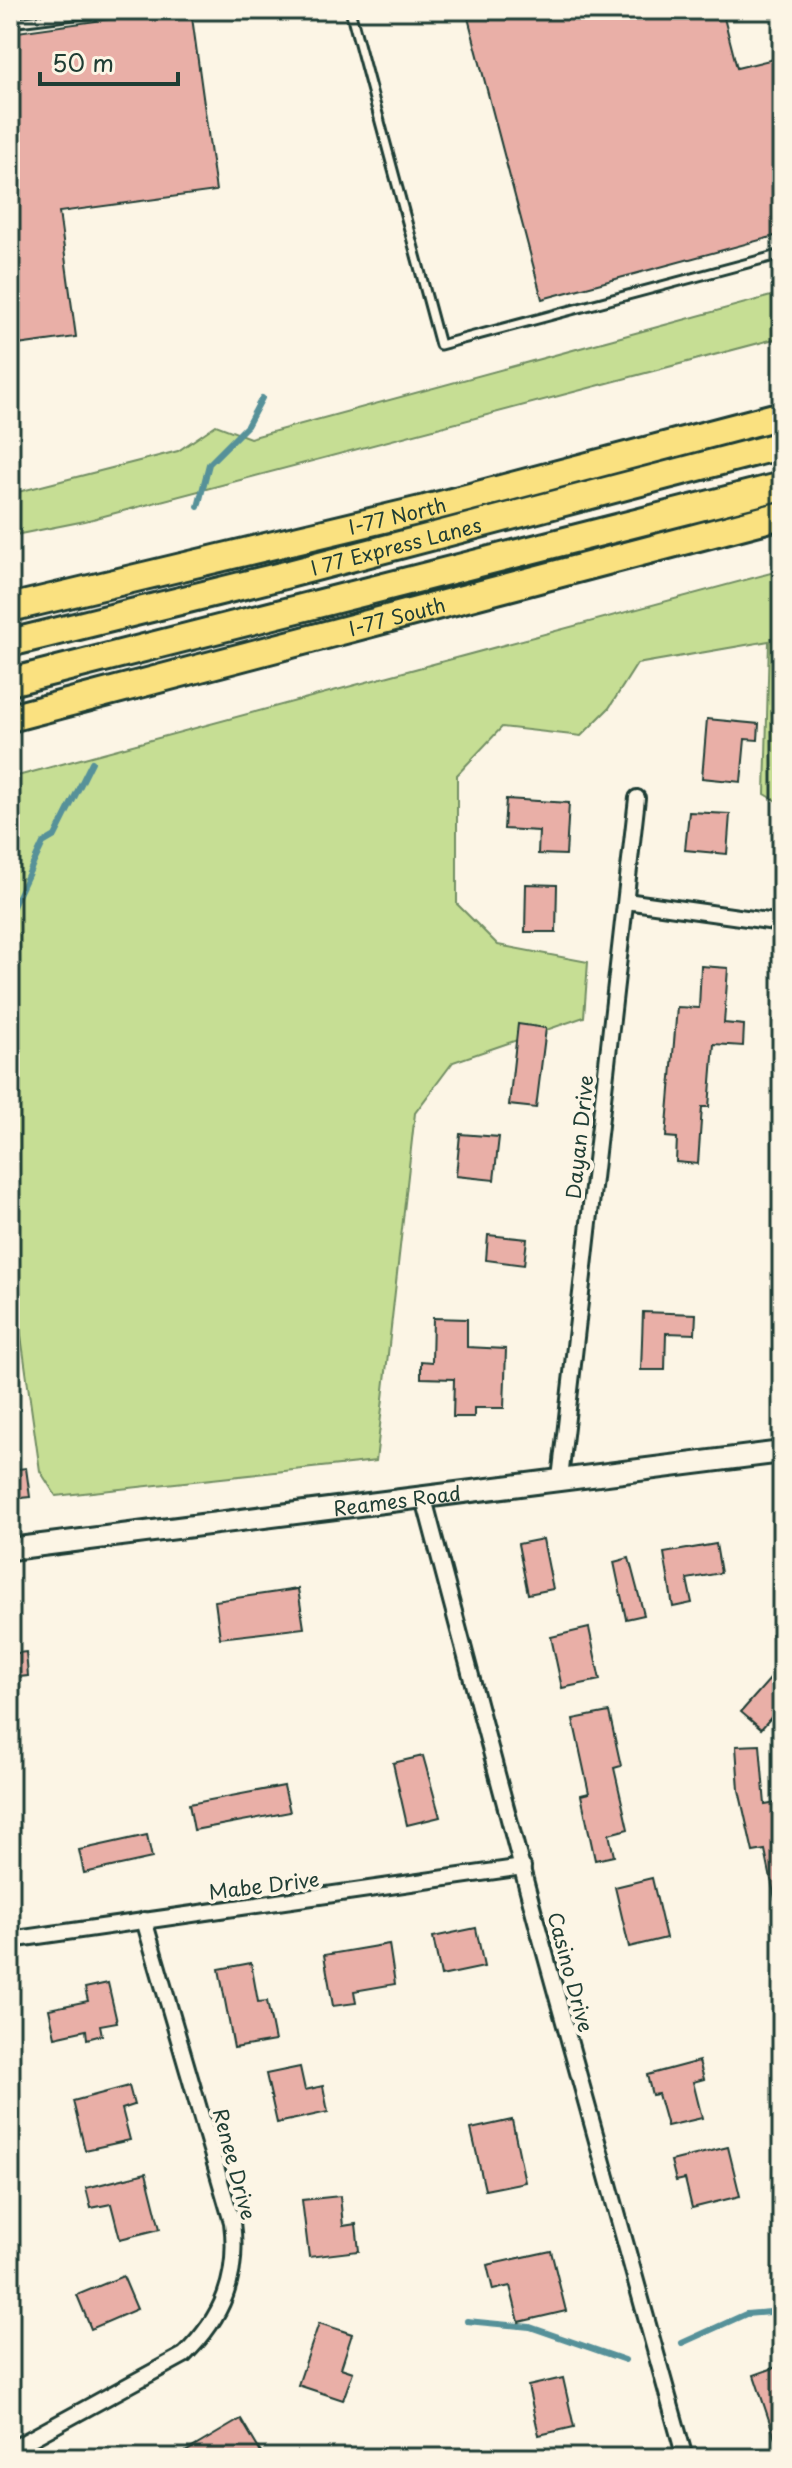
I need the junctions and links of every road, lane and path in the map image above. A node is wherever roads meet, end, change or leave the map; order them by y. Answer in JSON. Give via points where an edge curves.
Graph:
{"nodes":[{"id":1,"x":114,"y":10,"type":"edge"},
{"id":2,"x":350,"y":10,"type":"edge"},
{"id":3,"x":10,"y":23,"type":"edge"},
{"id":4,"x":782,"y":254,"type":"edge"},
{"id":5,"x":782,"y":415,"type":"edge"},
{"id":6,"x":782,"y":445,"type":"edge"},
{"id":7,"x":782,"y":486,"type":"edge"},
{"id":8,"x":782,"y":515,"type":"edge"},
{"id":9,"x":10,"y":608,"type":"edge"},
{"id":10,"x":10,"y":643,"type":"edge"},
{"id":11,"x":10,"y":682,"type":"edge"},
{"id":12,"x":10,"y":718,"type":"edge"},
{"id":13,"x":637,"y":798,"type":"dead end"},
{"id":14,"x":626,"y":901,"type":"junction"},
{"id":15,"x":782,"y":923,"type":"edge"},
{"id":16,"x":782,"y":1452,"type":"edge"},
{"id":17,"x":560,"y":1479,"type":"junction"},
{"id":18,"x":423,"y":1495,"type":"junction"},
{"id":19,"x":10,"y":1549,"type":"edge"},
{"id":20,"x":523,"y":1867,"type":"junction"},
{"id":21,"x":144,"y":1920,"type":"junction"},
{"id":22,"x":10,"y":1940,"type":"edge"},
{"id":23,"x":10,"y":2450,"type":"edge"},
{"id":24,"x":685,"y":2458,"type":"edge"}],
"edges":[{"from":1,"to":3,"type":"lane"},
{"from":2,"to":4,"type":"lane","via":[[440,345]]},
{"from":5,"to":9,"type":"highway","name":"I-77 North","via":[[425,509]]},
{"from":6,"to":10,"type":"highway","name":"I 77 Express Lanes"},
{"from":7,"to":11,"type":"highway","name":"I 77 Express Lanes"},
{"from":8,"to":12,"type":"highway","name":"I-77 South"},
{"from":13,"to":14,"type":"street","name":"Dayan Drive"},
{"from":14,"to":15,"type":"street"},
{"from":14,"to":17,"type":"street","name":"Dayan Drive"},
{"from":16,"to":17,"type":"main road","name":"Reames Road"},
{"from":17,"to":18,"type":"main road","name":"Reames Road"},
{"from":18,"to":19,"type":"main road","name":"Reames Road"},
{"from":18,"to":20,"type":"street","name":"Casino Drive"},
{"from":20,"to":21,"type":"street","name":"Mabe Drive"},
{"from":20,"to":24,"type":"street","name":"Casino Drive"},
{"from":21,"to":22,"type":"street","name":"Mabe Drive"},
{"from":21,"to":23,"type":"street","name":"Renee Drive","via":[[232,2222],[234,2268],[228,2293],[204,2335],[184,2355]]}]}
